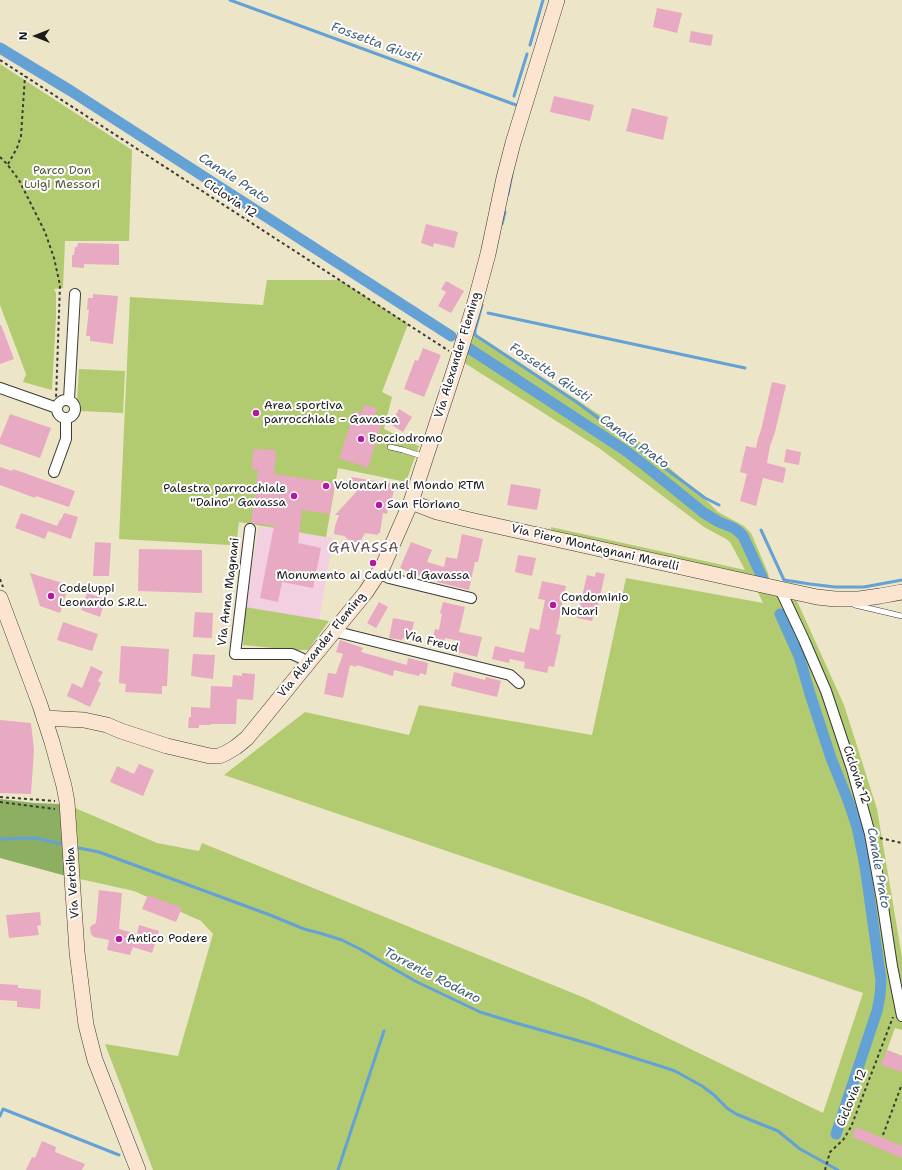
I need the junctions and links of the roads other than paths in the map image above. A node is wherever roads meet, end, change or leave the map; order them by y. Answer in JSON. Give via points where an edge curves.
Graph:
{"nodes":[{"id":1,"x":557,"y":0,"type":"edge"},
{"id":2,"x":75,"y":294,"type":"dead end"},
{"id":3,"x":0,"y":388,"type":"edge"},
{"id":4,"x":69,"y":400,"type":"junction"},
{"id":5,"x":57,"y":408,"type":"junction"},
{"id":6,"x":66,"y":418,"type":"junction"},
{"id":7,"x":390,"y":447,"type":"dead end"},
{"id":8,"x":426,"y":457,"type":"junction"},
{"id":9,"x":54,"y":472,"type":"dead end"},
{"id":10,"x":411,"y":502,"type":"junction"},
{"id":11,"x":250,"y":529,"type":"dead end"},
{"id":12,"x":379,"y":573,"type":"junction"},
{"id":13,"x":780,"y":589,"type":"junction"},
{"id":14,"x":902,"y":592,"type":"edge"},
{"id":15,"x":817,"y":597,"type":"junction"},
{"id":16,"x":0,"y":598,"type":"edge"},
{"id":17,"x":470,"y":598,"type":"dead end"},
{"id":18,"x":902,"y":616,"type":"edge"},
{"id":19,"x":333,"y":631,"type":"junction"},
{"id":20,"x":308,"y":664,"type":"junction"},
{"id":21,"x":519,"y":683,"type":"dead end"},
{"id":22,"x":44,"y":718,"type":"junction"},
{"id":23,"x":898,"y":1015,"type":"edge"},
{"id":24,"x":138,"y":1170,"type":"edge"}],
"edges":[{"from":1,"to":8,"type":"street","name":"Via Alexander Fleming","via":[[513,142],[474,306]]},
{"from":2,"to":4,"type":"street"},
{"from":3,"to":5,"type":"street"},
{"from":4,"to":5,"type":"street","via":[[62,400]]},
{"from":4,"to":6,"type":"street","via":[[76,408],[72,416]]},
{"from":5,"to":6,"type":"street","via":[[60,416]]},
{"from":6,"to":9,"type":"street","via":[[66,439]]},
{"from":7,"to":8,"type":"lane"},
{"from":8,"to":10,"type":"street","name":"Via Alexander Fleming"},
{"from":10,"to":12,"type":"street","name":"Via Alexander Fleming"},
{"from":10,"to":13,"type":"street","name":"Via Piero Montagnani Marelli","via":[[444,513]]},
{"from":11,"to":20,"type":"street","name":"Via Anna Magnani","via":[[235,654],[292,654]]},
{"from":12,"to":17,"type":"street","via":[[389,578]]},
{"from":12,"to":19,"type":"street","name":"Via Alexander Fleming"},
{"from":13,"to":15,"type":"street","name":"Via Piero Montagnani Marelli"},
{"from":13,"to":23,"type":"street","via":[[826,691],[852,769],[870,834],[899,1003]]},
{"from":14,"to":15,"type":"street","name":"Via Piero Montagnani Marelli","via":[[859,599]]},
{"from":15,"to":18,"type":"lane"},
{"from":16,"to":22,"type":"street","name":"Via Vertoiba"},
{"from":19,"to":20,"type":"street","name":"Via Alexander Fleming"},
{"from":19,"to":21,"type":"street","name":"Via Freud","via":[[510,675]]},
{"from":20,"to":22,"type":"street","name":"Via Alexander Fleming","via":[[247,738],[219,756],[190,752],[84,720]]},
{"from":22,"to":24,"type":"street","name":"Via Vertoiba","via":[[64,786],[62,804],[86,1025],[95,1060]]}]}
